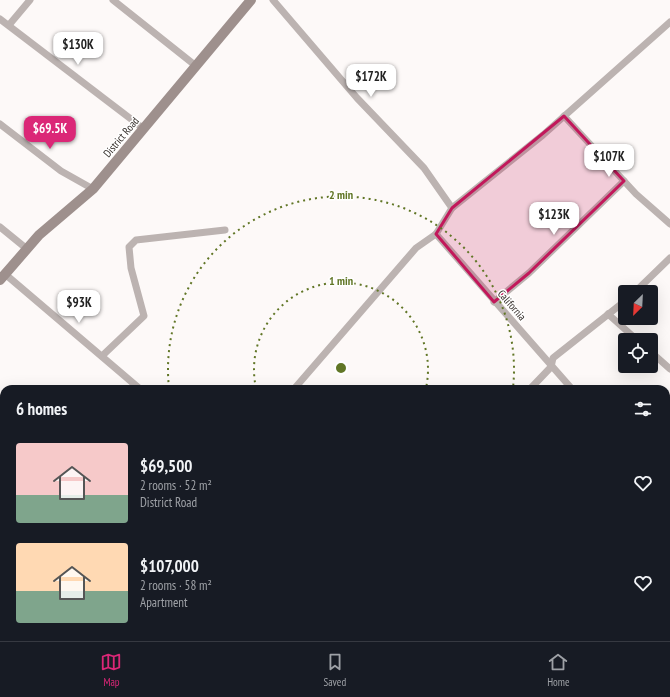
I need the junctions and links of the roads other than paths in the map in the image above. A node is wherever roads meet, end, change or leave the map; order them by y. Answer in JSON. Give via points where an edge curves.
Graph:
{"nodes":[{"id":1,"x":30,"y":0,"type":"edge"},
{"id":2,"x":113,"y":0,"type":"edge"},
{"id":3,"x":250,"y":0,"type":"edge"},
{"id":4,"x":273,"y":0,"type":"edge"},
{"id":5,"x":0,"y":19,"type":"edge"},
{"id":6,"x":670,"y":22,"type":"edge"},
{"id":7,"x":9,"y":26,"type":"junction"},
{"id":8,"x":196,"y":66,"type":"junction"},
{"id":9,"x":564,"y":116,"type":"junction"},
{"id":10,"x":0,"y":124,"type":"edge"},
{"id":11,"x":144,"y":129,"type":"junction"},
{"id":12,"x":624,"y":181,"type":"junction"},
{"id":13,"x":92,"y":189,"type":"junction"},
{"id":14,"x":452,"y":208,"type":"junction"},
{"id":15,"x":670,"y":224,"type":"edge"},
{"id":16,"x":0,"y":227,"type":"edge"},
{"id":17,"x":224,"y":230,"type":"dead end"},
{"id":18,"x":436,"y":234,"type":"junction"},
{"id":19,"x":27,"y":249,"type":"junction"},
{"id":20,"x":670,"y":258,"type":"edge"},
{"id":21,"x":3,"y":277,"type":"edge"},
{"id":22,"x":641,"y":285,"type":"edge"},
{"id":23,"x":494,"y":302,"type":"junction"},
{"id":24,"x":618,"y":306,"type":"edge"},
{"id":25,"x":608,"y":314,"type":"junction"},
{"id":26,"x":629,"y":333,"type":"edge"},
{"id":27,"x":102,"y":356,"type":"junction"},
{"id":28,"x":658,"y":358,"type":"edge"},
{"id":29,"x":551,"y":367,"type":"junction"},
{"id":30,"x":670,"y":369,"type":"edge"},
{"id":31,"x":135,"y":385,"type":"edge"},
{"id":32,"x":297,"y":385,"type":"edge"},
{"id":33,"x":534,"y":385,"type":"edge"},
{"id":34,"x":568,"y":385,"type":"edge"}],
"edges":[{"from":1,"to":7,"type":"street"},
{"from":2,"to":8,"type":"street"},
{"from":3,"to":8,"type":"street","name":"District Road"},
{"from":4,"to":14,"type":"street","via":[[357,98],[424,168]]},
{"from":5,"to":7,"type":"street"},
{"from":6,"to":9,"type":"street"},
{"from":7,"to":11,"type":"street"},
{"from":8,"to":11,"type":"street","name":"District Road"},
{"from":9,"to":12,"type":"street"},
{"from":9,"to":14,"type":"street"},
{"from":10,"to":13,"type":"street","via":[[61,171]]},
{"from":11,"to":13,"type":"street","name":"District Road"},
{"from":12,"to":15,"type":"street"},
{"from":12,"to":23,"type":"street","via":[[529,273]]},
{"from":13,"to":19,"type":"street","name":"District Road","via":[[39,235]]},
{"from":14,"to":18,"type":"street"},
{"from":16,"to":19,"type":"street"},
{"from":17,"to":27,"type":"street","via":[[136,240],[129,247],[131,268],[144,316]]},
{"from":18,"to":23,"type":"street","name":"California"},
{"from":18,"to":32,"type":"street","via":[[416,248]]},
{"from":19,"to":21,"type":"street","name":"District Road"},
{"from":20,"to":22,"type":"street"},
{"from":21,"to":27,"type":"street"},
{"from":23,"to":29,"type":"street","name":"California"},
{"from":24,"to":25,"type":"street"},
{"from":25,"to":26,"type":"street"},
{"from":25,"to":29,"type":"street","via":[[553,358]]},
{"from":27,"to":31,"type":"street"},
{"from":28,"to":30,"type":"street"},
{"from":29,"to":33,"type":"street"},
{"from":29,"to":34,"type":"street","name":"California"}]}
